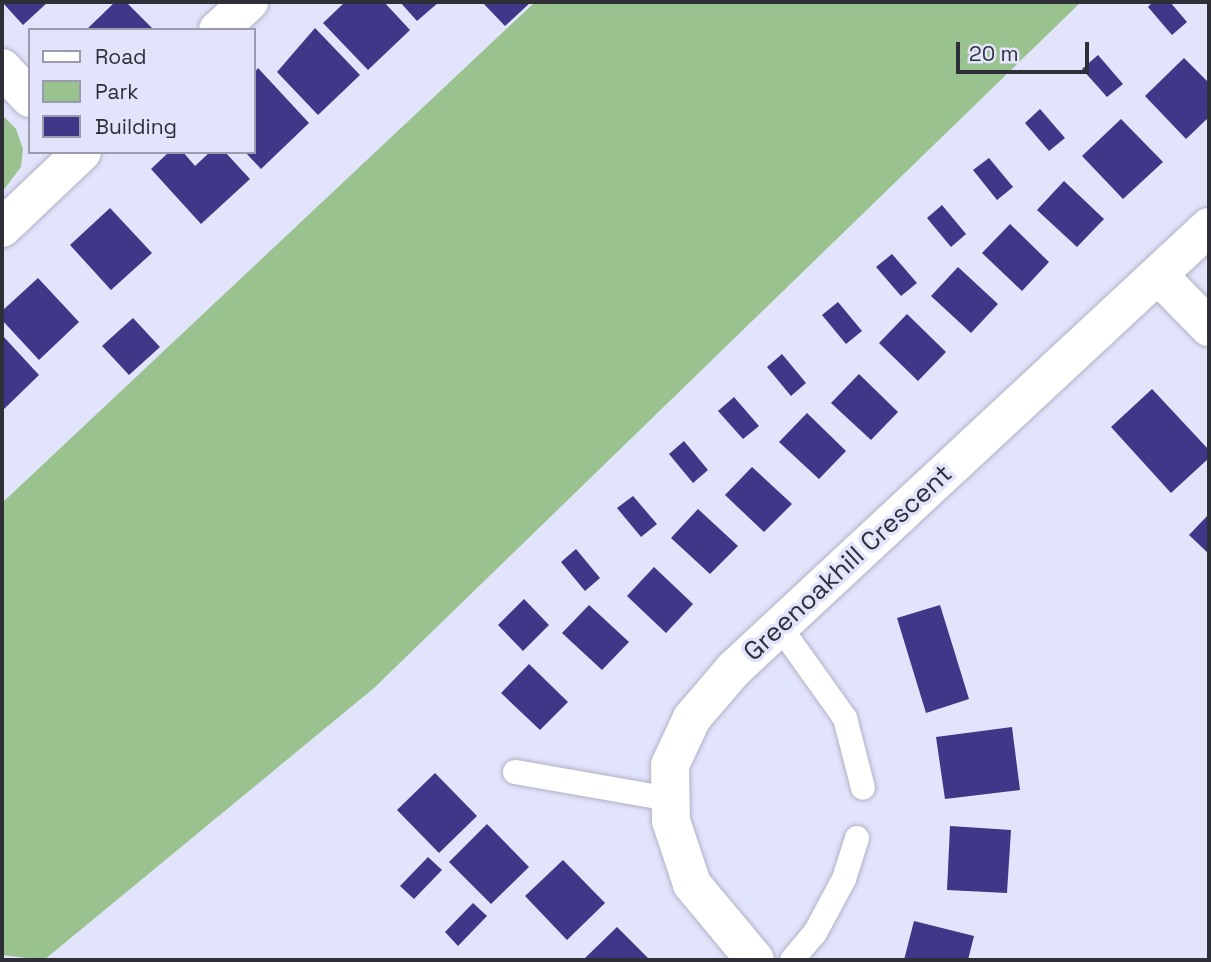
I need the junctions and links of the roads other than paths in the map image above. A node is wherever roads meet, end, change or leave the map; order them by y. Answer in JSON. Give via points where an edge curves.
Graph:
{"nodes":[{"id":1,"x":249,"y":2,"type":"edge"},
{"id":2,"x":220,"y":28,"type":"edge"},
{"id":3,"x":2,"y":68,"type":"edge"},
{"id":4,"x":28,"y":96,"type":"edge"},
{"id":5,"x":80,"y":154,"type":"edge"},
{"id":6,"x":1209,"y":227,"type":"edge"},
{"id":7,"x":2,"y":228,"type":"edge"},
{"id":8,"x":1158,"y":275,"type":"junction"},
{"id":9,"x":1209,"y":327,"type":"edge"},
{"id":10,"x":780,"y":626,"type":"junction"},
{"id":11,"x":514,"y":772,"type":"dead end"},
{"id":12,"x":863,"y":788,"type":"dead end"},
{"id":13,"x":670,"y":799,"type":"junction"},
{"id":14,"x":857,"y":838,"type":"dead end"},
{"id":15,"x":755,"y":960,"type":"edge"},
{"id":16,"x":792,"y":960,"type":"edge"}],
"edges":[{"from":1,"to":2,"type":"street"},
{"from":3,"to":4,"type":"street"},
{"from":5,"to":7,"type":"street"},
{"from":6,"to":8,"type":"street","name":"Greenoakhill Crescent"},
{"from":8,"to":9,"type":"street"},
{"from":8,"to":10,"type":"street","name":"Greenoakhill Crescent"},
{"from":10,"to":12,"type":"lane","via":[[845,718]]},
{"from":10,"to":13,"type":"street","name":"Greenoakhill Crescent","via":[[692,718],[670,765]]},
{"from":11,"to":13,"type":"lane"},
{"from":13,"to":15,"type":"street","name":"Greenoakhill Crescent","via":[[671,821],[692,884]]},
{"from":14,"to":16,"type":"lane","via":[[844,878],[815,933]]}]}
